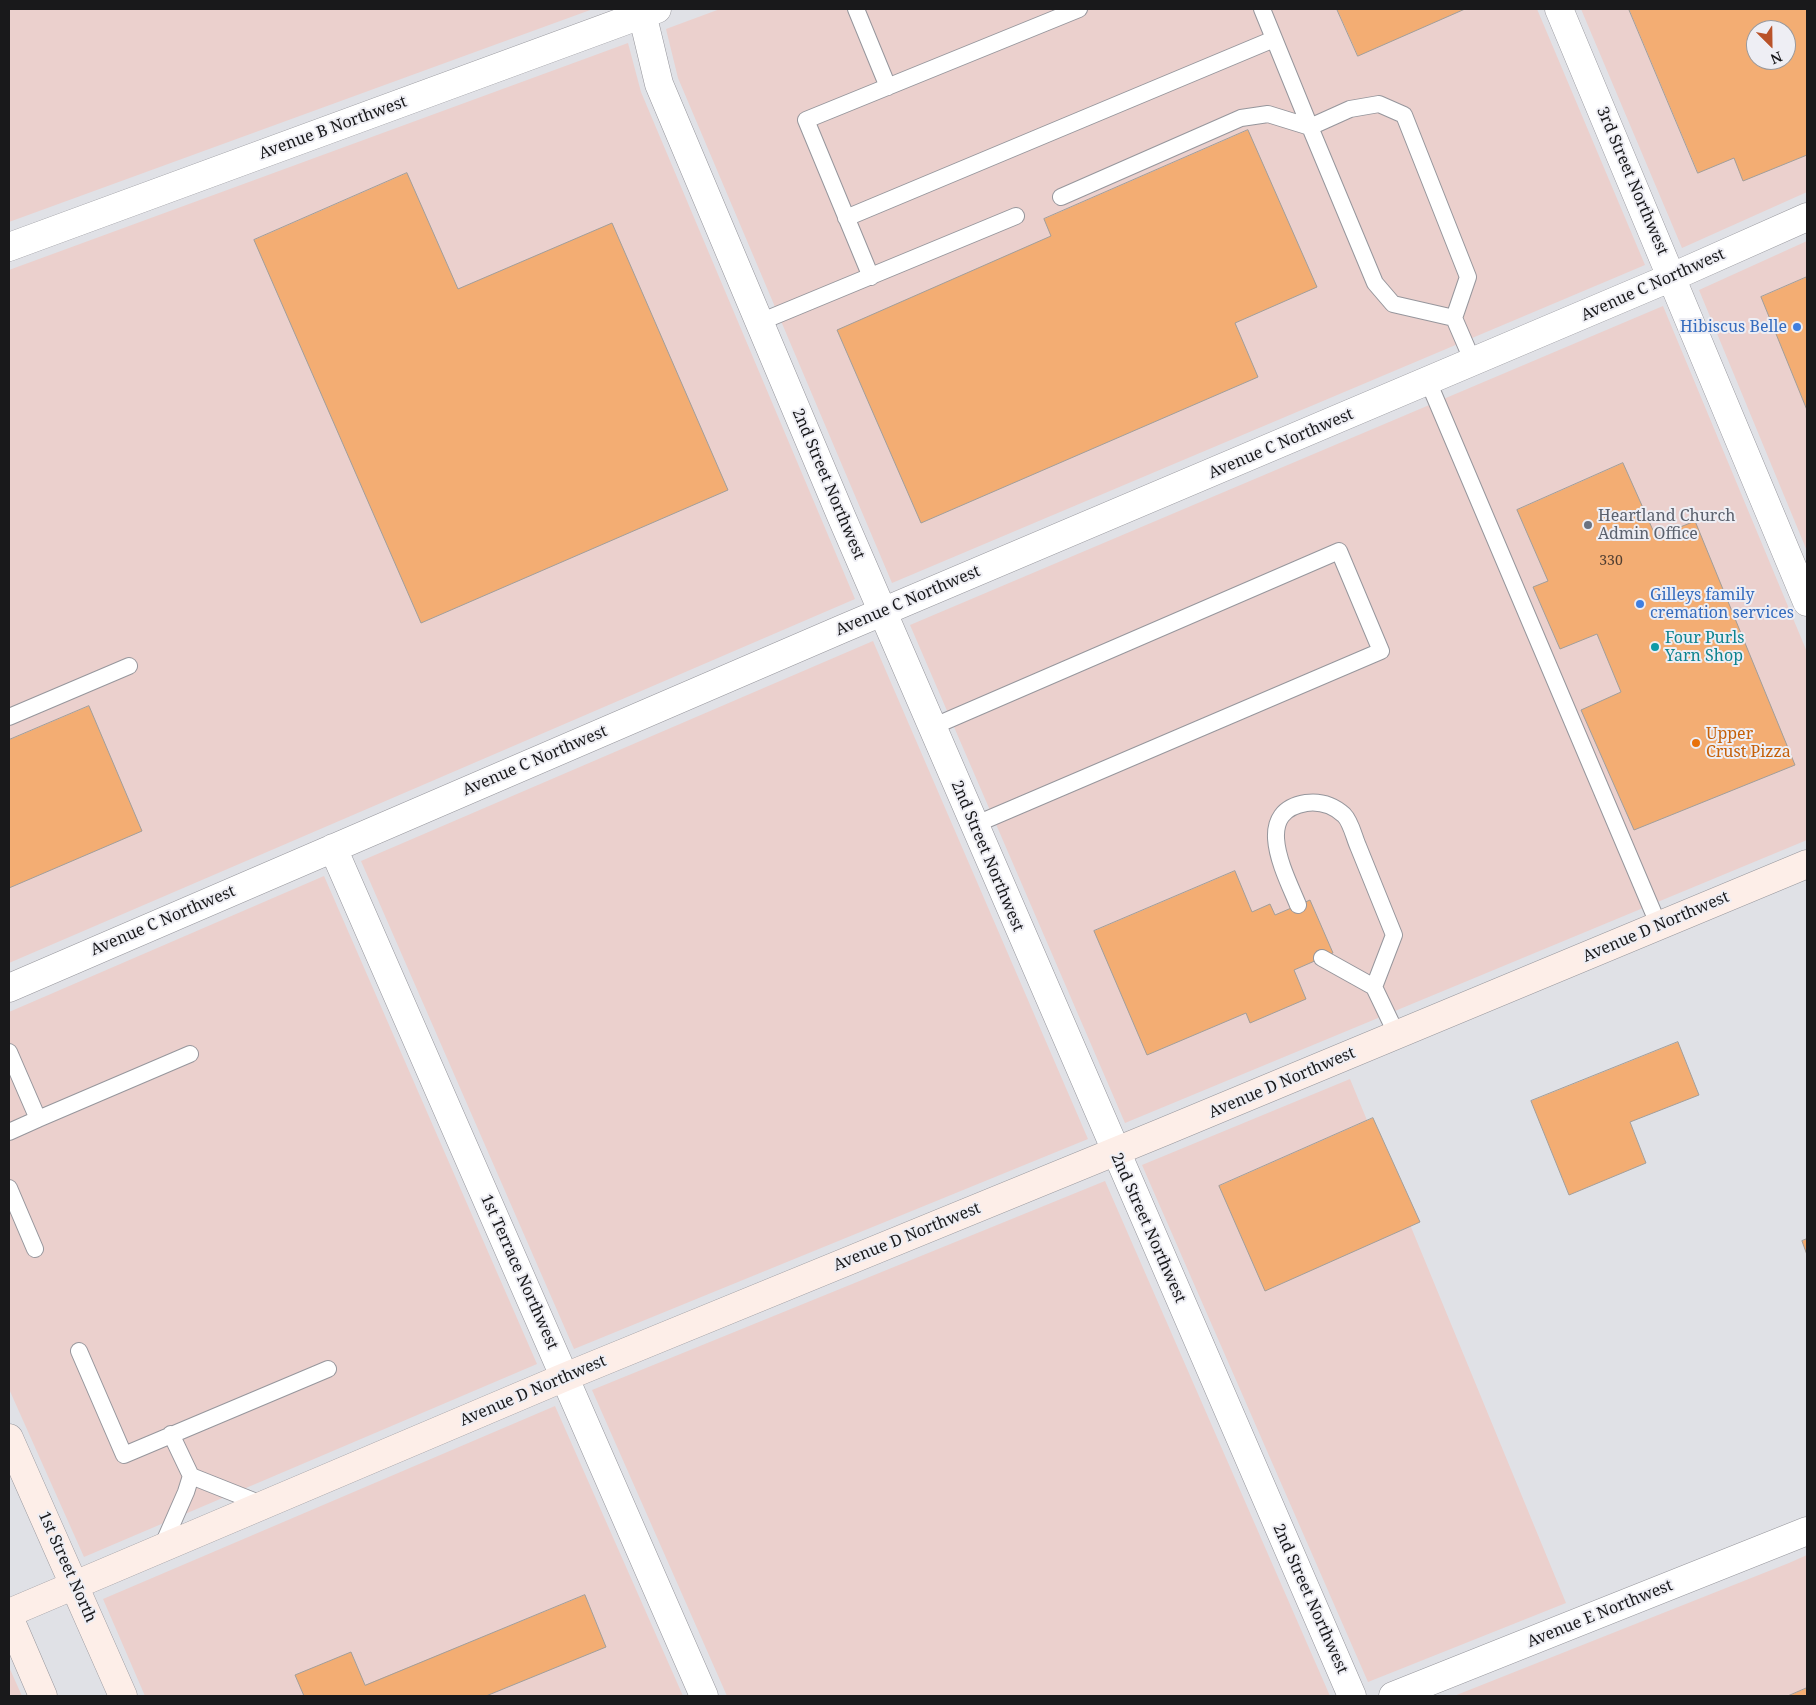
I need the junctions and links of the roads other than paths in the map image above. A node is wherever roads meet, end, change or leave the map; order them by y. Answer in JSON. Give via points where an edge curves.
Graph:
{"nodes":[{"id":1,"x":856,"y":9,"type":"edge"},
{"id":2,"x":1078,"y":9,"type":"edge"},
{"id":3,"x":1262,"y":9,"type":"edge"},
{"id":4,"x":1559,"y":9,"type":"edge"},
{"id":5,"x":647,"y":11,"type":"edge"},
{"id":6,"x":1274,"y":39,"type":"junction"},
{"id":7,"x":888,"y":87,"type":"junction"},
{"id":8,"x":1310,"y":127,"type":"junction"},
{"id":9,"x":1061,"y":196,"type":"dead end"},
{"id":10,"x":1016,"y":216,"type":"dead end"},
{"id":11,"x":1807,"y":217,"type":"edge"},
{"id":12,"x":846,"y":218,"type":"junction"},
{"id":13,"x":9,"y":247,"type":"edge"},
{"id":14,"x":870,"y":277,"type":"junction"},
{"id":15,"x":1672,"y":278,"type":"junction"},
{"id":16,"x":1454,"y":318,"type":"junction"},
{"id":17,"x":760,"y":322,"type":"junction"},
{"id":18,"x":1473,"y":362,"type":"junction"},
{"id":19,"x":1428,"y":381,"type":"junction"},
{"id":20,"x":1807,"y":602,"type":"edge"},
{"id":21,"x":883,"y":612,"type":"junction"},
{"id":22,"x":130,"y":666,"type":"dead end"},
{"id":23,"x":9,"y":718,"type":"edge"},
{"id":24,"x":932,"y":727,"type":"junction"},
{"id":25,"x":974,"y":825,"type":"junction"},
{"id":26,"x":333,"y":848,"type":"junction"},
{"id":27,"x":1807,"y":864,"type":"edge"},
{"id":28,"x":1298,"y":905,"type":"dead end"},
{"id":29,"x":1659,"y":926,"type":"junction"},
{"id":30,"x":1322,"y":958,"type":"dead end"},
{"id":31,"x":1374,"y":987,"type":"junction"},
{"id":32,"x":9,"y":988,"type":"edge"},
{"id":33,"x":1397,"y":1035,"type":"junction"},
{"id":34,"x":9,"y":1052,"type":"edge"},
{"id":35,"x":190,"y":1054,"type":"dead end"},
{"id":36,"x":38,"y":1120,"type":"junction"},
{"id":37,"x":9,"y":1132,"type":"edge"},
{"id":38,"x":1115,"y":1152,"type":"junction"},
{"id":39,"x":9,"y":1188,"type":"edge"},
{"id":40,"x":35,"y":1249,"type":"dead end"},
{"id":41,"x":79,"y":1352,"type":"dead end"},
{"id":42,"x":328,"y":1369,"type":"dead end"},
{"id":43,"x":565,"y":1377,"type":"junction"},
{"id":44,"x":172,"y":1434,"type":"junction"},
{"id":45,"x":9,"y":1438,"type":"edge"},
{"id":46,"x":191,"y":1476,"type":"junction"},
{"id":47,"x":264,"y":1505,"type":"junction"},
{"id":48,"x":1807,"y":1531,"type":"edge"},
{"id":49,"x":161,"y":1549,"type":"junction"},
{"id":50,"x":75,"y":1586,"type":"junction"},
{"id":51,"x":9,"y":1612,"type":"edge"},
{"id":52,"x":9,"y":1617,"type":"edge"},
{"id":53,"x":43,"y":1696,"type":"edge"},
{"id":54,"x":123,"y":1696,"type":"edge"},
{"id":55,"x":704,"y":1696,"type":"edge"},
{"id":56,"x":1352,"y":1696,"type":"edge"},
{"id":57,"x":1393,"y":1696,"type":"edge"}],
"edges":[{"from":1,"to":7,"type":"lane"},
{"from":2,"to":7,"type":"lane"},
{"from":3,"to":6,"type":"lane"},
{"from":4,"to":15,"type":"street","name":"3rd Street Northwest"},
{"from":5,"to":13,"type":"street","name":"Avenue B Northwest"},
{"from":5,"to":17,"type":"street","name":"2nd Street Northwest","via":[[659,84]]},
{"from":6,"to":8,"type":"lane"},
{"from":6,"to":12,"type":"lane"},
{"from":7,"to":12,"type":"lane","via":[[806,120]]},
{"from":8,"to":9,"type":"lane","via":[[1268,114],[1241,118]]},
{"from":8,"to":16,"type":"lane","via":[[1375,283],[1393,304]]},
{"from":8,"to":16,"type":"lane","via":[[1350,109],[1379,104],[1404,115],[1468,277]]},
{"from":10,"to":14,"type":"lane"},
{"from":11,"to":15,"type":"street","name":"Avenue C Northwest"},
{"from":12,"to":14,"type":"lane"},
{"from":14,"to":17,"type":"lane"},
{"from":15,"to":18,"type":"street","name":"Avenue C Northwest"},
{"from":15,"to":20,"type":"street","name":"3rd Street Northwest"},
{"from":16,"to":18,"type":"lane"},
{"from":17,"to":21,"type":"street","name":"2nd Street Northwest"},
{"from":18,"to":19,"type":"street","name":"Avenue C Northwest"},
{"from":19,"to":21,"type":"street","name":"Avenue C Northwest"},
{"from":19,"to":29,"type":"lane"},
{"from":21,"to":24,"type":"street","name":"2nd Street Northwest"},
{"from":21,"to":26,"type":"street","name":"Avenue C Northwest"},
{"from":22,"to":23,"type":"lane"},
{"from":24,"to":25,"type":"street","name":"2nd Street Northwest"},
{"from":24,"to":25,"type":"lane","via":[[1339,552],[1381,651]]},
{"from":25,"to":38,"type":"street","name":"2nd Street Northwest"},
{"from":26,"to":32,"type":"street","name":"Avenue C Northwest"},
{"from":26,"to":43,"type":"street","name":"1st Terrace Northwest"},
{"from":27,"to":29,"type":"street","name":"Avenue D Northwest"},
{"from":28,"to":31,"type":"lane","via":[[1278,854],[1275,837],[1279,820],[1286,811],[1304,803],[1326,803],[1345,816],[1394,935]]},
{"from":29,"to":33,"type":"street","name":"Avenue D Northwest"},
{"from":30,"to":31,"type":"lane"},
{"from":31,"to":33,"type":"lane"},
{"from":33,"to":38,"type":"street","name":"Avenue D Northwest"},
{"from":34,"to":36,"type":"lane"},
{"from":35,"to":36,"type":"lane"},
{"from":36,"to":37,"type":"lane"},
{"from":38,"to":43,"type":"street","name":"Avenue D Northwest"},
{"from":38,"to":56,"type":"street","name":"2nd Street Northwest"},
{"from":39,"to":40,"type":"lane"},
{"from":41,"to":44,"type":"lane","via":[[124,1454]]},
{"from":42,"to":44,"type":"lane"},
{"from":43,"to":47,"type":"street","name":"Avenue D Northwest"},
{"from":43,"to":55,"type":"street","name":"1st Terrace Northwest"},
{"from":44,"to":46,"type":"lane"},
{"from":45,"to":50,"type":"street","name":"1st Street North"},
{"from":46,"to":47,"type":"lane"},
{"from":46,"to":49,"type":"lane"},
{"from":47,"to":49,"type":"street","name":"Avenue D Northwest"},
{"from":48,"to":57,"type":"street","name":"Avenue E Northwest"},
{"from":49,"to":50,"type":"street","name":"Avenue D Northwest"},
{"from":50,"to":51,"type":"street","name":"Avenue D Northwest"},
{"from":50,"to":54,"type":"street","name":"1st Street North"},
{"from":52,"to":53,"type":"street"}]}
